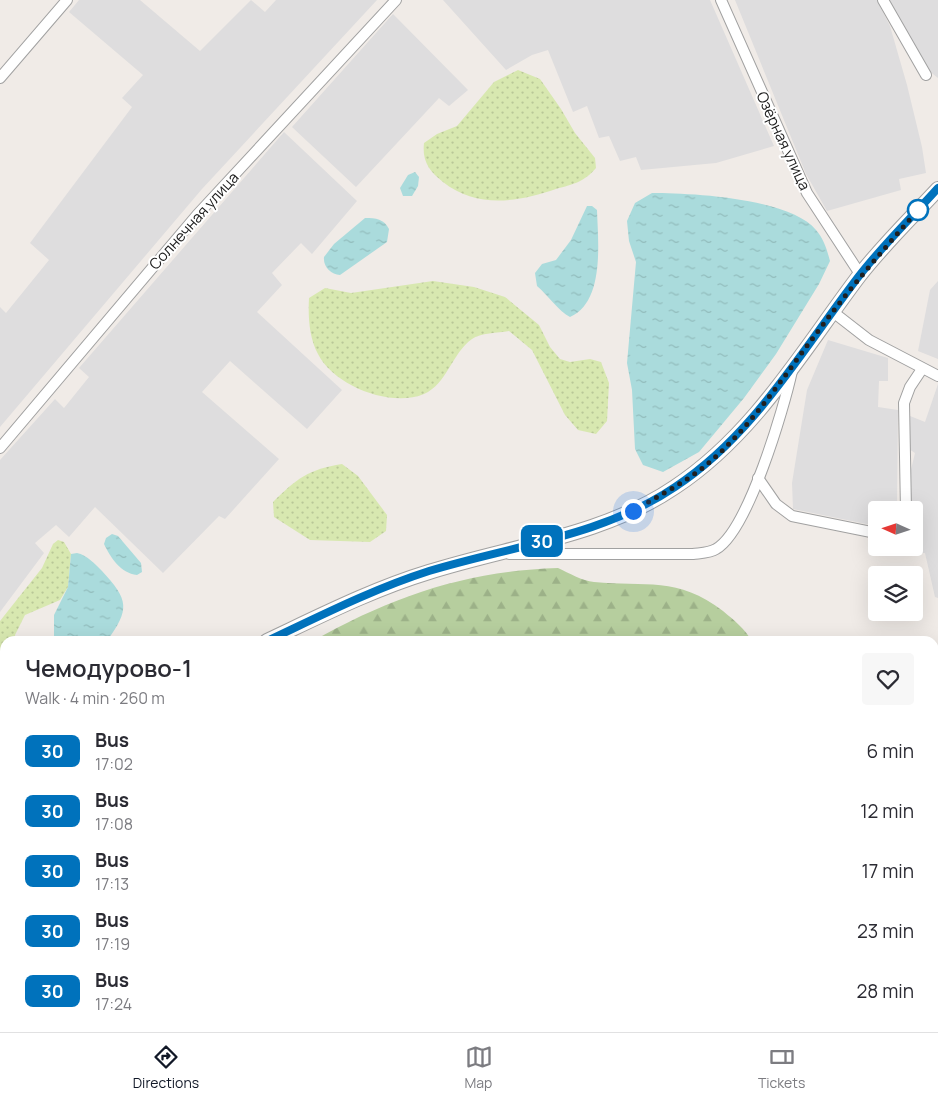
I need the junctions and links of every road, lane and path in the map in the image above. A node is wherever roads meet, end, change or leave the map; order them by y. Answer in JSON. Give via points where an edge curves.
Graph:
{"nodes":[{"id":1,"x":67,"y":0,"type":"edge"},
{"id":2,"x":396,"y":0,"type":"edge"},
{"id":3,"x":721,"y":0,"type":"edge"},
{"id":4,"x":883,"y":0,"type":"edge"},
{"id":5,"x":926,"y":75,"type":"dead end"},
{"id":6,"x":0,"y":78,"type":"edge"},
{"id":7,"x":938,"y":188,"type":"edge"},
{"id":8,"x":860,"y":274,"type":"junction"},
{"id":9,"x":833,"y":312,"type":"junction"},
{"id":10,"x":793,"y":365,"type":"junction"},
{"id":11,"x":922,"y":369,"type":"junction"},
{"id":12,"x":938,"y":376,"type":"edge"},
{"id":13,"x":0,"y":448,"type":"edge"},
{"id":14,"x":758,"y":478,"type":"junction"},
{"id":15,"x":906,"y":501,"type":"edge"},
{"id":16,"x":868,"y":531,"type":"edge"},
{"id":17,"x":492,"y":554,"type":"junction"},
{"id":18,"x":278,"y":636,"type":"edge"}],
"edges":[{"from":1,"to":6,"type":"street"},
{"from":2,"to":13,"type":"street","name":"Солнечная улица","via":[[197,215]]},
{"from":3,"to":8,"type":"street","name":"Озёрная улица","via":[[807,194]]},
{"from":4,"to":5,"type":"street"},
{"from":7,"to":8,"type":"street"},
{"from":8,"to":9,"type":"street"},
{"from":9,"to":10,"type":"street"},
{"from":9,"to":11,"type":"street","via":[[869,340]]},
{"from":10,"to":14,"type":"street","via":[[784,407]]},
{"from":10,"to":17,"type":"street","via":[[741,430],[705,466],[674,488],[602,524]]},
{"from":11,"to":12,"type":"street"},
{"from":11,"to":15,"type":"street","via":[[904,403]]},
{"from":14,"to":16,"type":"street","via":[[776,504],[792,516]]},
{"from":14,"to":17,"type":"street","via":[[730,535],[716,550],[693,554]]},
{"from":17,"to":18,"type":"street","via":[[426,573],[357,599]]}]}
